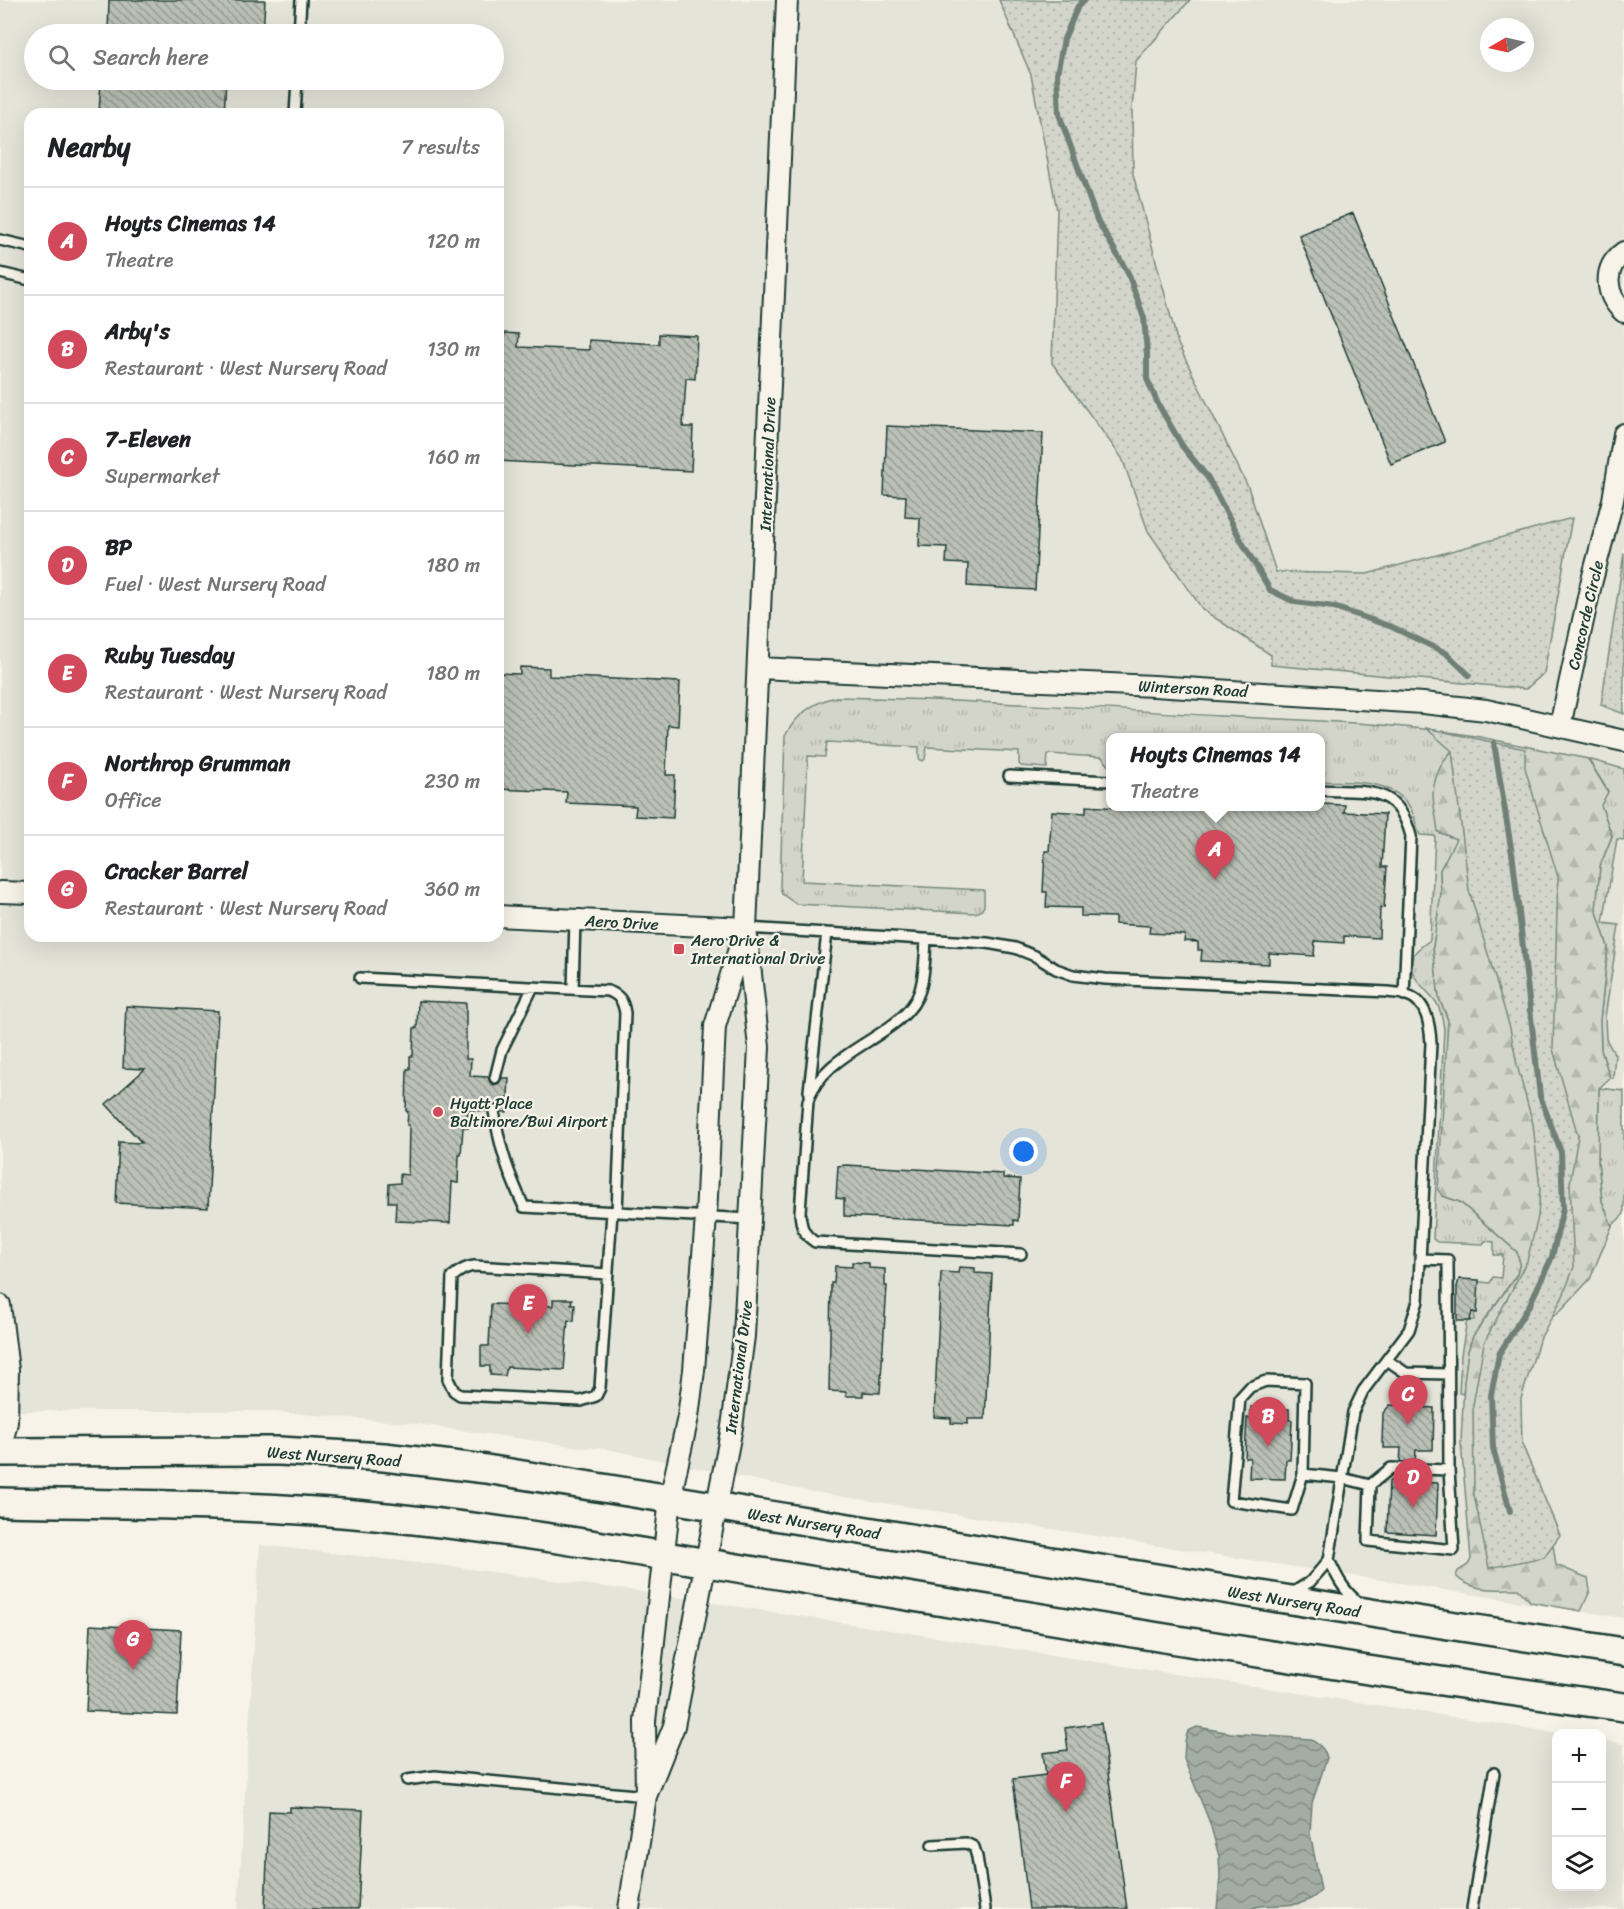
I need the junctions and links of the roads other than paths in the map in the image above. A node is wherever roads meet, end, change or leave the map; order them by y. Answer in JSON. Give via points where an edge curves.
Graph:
{"nodes":[{"id":1,"x":301,"y":0,"type":"edge"},
{"id":2,"x":787,"y":0,"type":"edge"},
{"id":3,"x":300,"y":24,"type":"edge"},
{"id":4,"x":296,"y":90,"type":"edge"},
{"id":5,"x":295,"y":108,"type":"edge"},
{"id":6,"x":0,"y":240,"type":"edge"},
{"id":7,"x":24,"y":246,"type":"edge"},
{"id":8,"x":1624,"y":252,"type":"edge"},
{"id":9,"x":0,"y":273,"type":"edge"},
{"id":10,"x":24,"y":279,"type":"edge"},
{"id":11,"x":1624,"y":312,"type":"edge"},
{"id":12,"x":1624,"y":434,"type":"edge"},
{"id":13,"x":758,"y":668,"type":"junction"},
{"id":14,"x":1560,"y":726,"type":"junction"},
{"id":15,"x":1624,"y":741,"type":"edge"},
{"id":16,"x":1009,"y":776,"type":"dead end"},
{"id":17,"x":1106,"y":781,"type":"edge"},
{"id":18,"x":1325,"y":790,"type":"edge"},
{"id":19,"x":0,"y":892,"type":"edge"},
{"id":20,"x":24,"y":894,"type":"edge"},
{"id":21,"x":504,"y":916,"type":"edge"},
{"id":22,"x":575,"y":920,"type":"junction"},
{"id":23,"x":746,"y":927,"type":"junction"},
{"id":24,"x":827,"y":933,"type":"junction"},
{"id":25,"x":926,"y":939,"type":"junction"},
{"id":26,"x":360,"y":978,"type":"dead end"},
{"id":27,"x":533,"y":987,"type":"junction"},
{"id":28,"x":573,"y":989,"type":"junction"},
{"id":29,"x":1404,"y":995,"type":"junction"},
{"id":30,"x":495,"y":1077,"type":"dead end"},
{"id":31,"x":808,"y":1101,"type":"junction"},
{"id":32,"x":494,"y":1112,"type":"dead end"},
{"id":33,"x":615,"y":1212,"type":"junction"},
{"id":34,"x":706,"y":1217,"type":"junction"},
{"id":35,"x":750,"y":1219,"type":"junction"},
{"id":36,"x":1021,"y":1254,"type":"dead end"},
{"id":37,"x":1420,"y":1259,"type":"junction"},
{"id":38,"x":608,"y":1274,"type":"junction"},
{"id":39,"x":0,"y":1305,"type":"edge"},
{"id":40,"x":1387,"y":1359,"type":"junction"},
{"id":41,"x":1448,"y":1374,"type":"junction"},
{"id":42,"x":0,"y":1452,"type":"edge"},
{"id":43,"x":1449,"y":1470,"type":"junction"},
{"id":44,"x":1303,"y":1474,"type":"junction"},
{"id":45,"x":1342,"y":1478,"type":"junction"},
{"id":46,"x":1370,"y":1485,"type":"junction"},
{"id":47,"x":670,"y":1499,"type":"junction"},
{"id":48,"x":0,"y":1502,"type":"edge"},
{"id":49,"x":716,"y":1507,"type":"junction"},
{"id":50,"x":664,"y":1556,"type":"junction"},
{"id":51,"x":1329,"y":1560,"type":"junction"},
{"id":52,"x":706,"y":1563,"type":"junction"},
{"id":53,"x":1278,"y":1598,"type":"junction"},
{"id":54,"x":1371,"y":1613,"type":"junction"},
{"id":55,"x":1624,"y":1652,"type":"edge"},
{"id":56,"x":1624,"y":1707,"type":"edge"},
{"id":57,"x":1494,"y":1773,"type":"dead end"},
{"id":58,"x":407,"y":1780,"type":"dead end"},
{"id":59,"x":646,"y":1796,"type":"junction"},
{"id":60,"x":932,"y":1845,"type":"dead end"},
{"id":61,"x":629,"y":1909,"type":"edge"},
{"id":62,"x":985,"y":1909,"type":"edge"},
{"id":63,"x":1472,"y":1909,"type":"edge"}],
"edges":[{"from":1,"to":3,"type":"lane"},
{"from":2,"to":13,"type":"street","name":"International Drive"},
{"from":4,"to":5,"type":"lane"},
{"from":6,"to":7,"type":"lane"},
{"from":8,"to":11,"type":"street","via":[[1611,268],[1608,285],[1613,300]]},
{"from":9,"to":10,"type":"lane"},
{"from":12,"to":14,"type":"street","name":"Concorde Circle","via":[[1613,500]]},
{"from":13,"to":14,"type":"street","name":"Winterson Road","via":[[1363,698],[1486,710]]},
{"from":13,"to":23,"type":"street","name":"International Drive"},
{"from":14,"to":15,"type":"street","name":"Winterson Road"},
{"from":16,"to":17,"type":"lane"},
{"from":18,"to":29,"type":"lane","via":[[1384,795],[1394,801],[1408,823],[1411,837]]},
{"from":19,"to":20,"type":"street"},
{"from":21,"to":22,"type":"street","name":"Aero Drive"},
{"from":22,"to":23,"type":"street","name":"Aero Drive"},
{"from":22,"to":28,"type":"lane"},
{"from":23,"to":24,"type":"lane"},
{"from":23,"to":34,"type":"street","name":"International Drive","via":[[715,1026]]},
{"from":23,"to":35,"type":"street","name":"International Drive","via":[[759,1047]]},
{"from":24,"to":25,"type":"lane"},
{"from":24,"to":31,"type":"lane"},
{"from":25,"to":29,"type":"lane","via":[[1015,948],[1073,975]]},
{"from":25,"to":31,"type":"lane","via":[[920,990],[914,1002],[900,1018],[819,1078]]},
{"from":26,"to":27,"type":"lane"},
{"from":27,"to":28,"type":"lane"},
{"from":27,"to":30,"type":"lane","via":[[502,1050]]},
{"from":28,"to":33,"type":"lane","via":[[608,990],[624,1003]]},
{"from":29,"to":37,"type":"lane","via":[[1420,1003],[1430,1028],[1431,1044]]},
{"from":31,"to":36,"type":"lane","via":[[800,1212],[805,1235],[815,1242]]},
{"from":32,"to":33,"type":"lane","via":[[498,1141],[524,1207]]},
{"from":33,"to":34,"type":"lane"},
{"from":33,"to":38,"type":"lane"},
{"from":34,"to":35,"type":"lane"},
{"from":34,"to":47,"type":"street","name":"International Drive","via":[[694,1370]]},
{"from":35,"to":49,"type":"street","name":"International Drive","via":[[744,1336]]},
{"from":37,"to":40,"type":"lane","via":[[1418,1300],[1409,1330]]},
{"from":37,"to":41,"type":"lane","via":[[1448,1260]]},
{"from":38,"to":38,"type":"lane","via":[[600,1388],[596,1396],[581,1401],[460,1395],[453,1391],[448,1380],[452,1277],[457,1273],[474,1266]]},
{"from":39,"to":42,"type":"street","via":[[8,1370],[7,1422]]},
{"from":40,"to":41,"type":"lane","via":[[1406,1373]]},
{"from":40,"to":45,"type":"lane","via":[[1353,1412]]},
{"from":41,"to":43,"type":"lane"},
{"from":42,"to":47,"type":"main road","name":"West Nursery Road","via":[[279,1451],[384,1458],[486,1469]]},
{"from":43,"to":46,"type":"lane","via":[[1390,1468]]},
{"from":43,"to":46,"type":"lane","via":[[1454,1550],[1368,1541]]},
{"from":44,"to":44,"type":"lane","via":[[1292,1510],[1231,1501],[1240,1398],[1250,1387],[1266,1381],[1305,1383]]},
{"from":44,"to":45,"type":"lane"},
{"from":45,"to":46,"type":"lane"},
{"from":45,"to":51,"type":"lane"},
{"from":47,"to":49,"type":"main road","name":"West Nursery Road"},
{"from":47,"to":50,"type":"street","name":"International Drive"},
{"from":48,"to":50,"type":"main road","via":[[222,1505],[352,1514],[452,1524]]},
{"from":49,"to":52,"type":"street","name":"International Drive"},
{"from":49,"to":53,"type":"main road","name":"West Nursery Road"},
{"from":50,"to":52,"type":"main road"},
{"from":50,"to":59,"type":"street","name":"International Drive","via":[[645,1721]]},
{"from":51,"to":53,"type":"lane","via":[[1310,1582]]},
{"from":51,"to":54,"type":"lane","via":[[1347,1593]]},
{"from":52,"to":56,"type":"main road","via":[[1463,1686]]},
{"from":52,"to":59,"type":"street","name":"International Drive","via":[[674,1726]]},
{"from":53,"to":54,"type":"main road","name":"West Nursery Road"},
{"from":54,"to":55,"type":"main road","name":"West Nursery Road"},
{"from":57,"to":63,"type":"lane"},
{"from":58,"to":59,"type":"lane","via":[[435,1776]]},
{"from":59,"to":61,"type":"street","name":"International Drive"},
{"from":60,"to":62,"type":"lane","via":[[966,1843],[974,1847]]}]}
